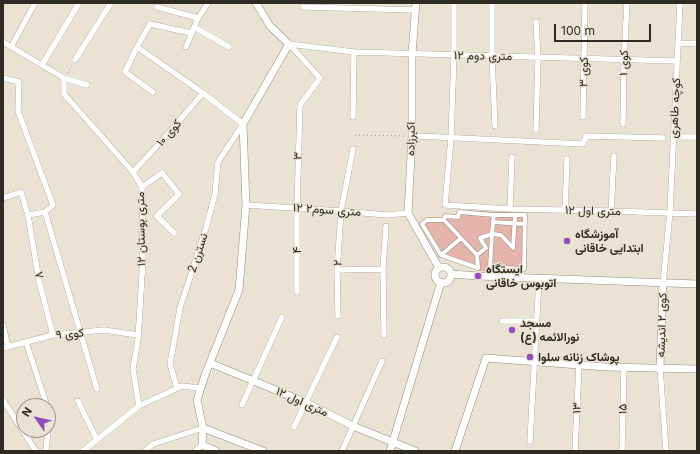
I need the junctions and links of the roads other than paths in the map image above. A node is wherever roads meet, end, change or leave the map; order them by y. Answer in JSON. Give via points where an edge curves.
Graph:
{"nodes":[{"id":1,"x":35,"y":3,"type":"edge"},
{"id":2,"x":79,"y":3,"type":"edge"},
{"id":3,"x":111,"y":3,"type":"edge"},
{"id":4,"x":208,"y":3,"type":"edge"},
{"id":5,"x":256,"y":3,"type":"edge"},
{"id":6,"x":454,"y":3,"type":"edge"},
{"id":7,"x":492,"y":3,"type":"edge"},
{"id":8,"x":585,"y":3,"type":"edge"},
{"id":9,"x":627,"y":3,"type":"edge"},
{"id":10,"x":680,"y":3,"type":"edge"},
{"id":11,"x":157,"y":7,"type":"dead end"},
{"id":12,"x":303,"y":7,"type":"dead end"},
{"id":13,"x":416,"y":7,"type":"edge"},
{"id":14,"x":198,"y":18,"type":"junction"},
{"id":15,"x":536,"y":22,"type":"dead end"},
{"id":16,"x":193,"y":30,"type":"junction"},
{"id":17,"x":3,"y":42,"type":"edge"},
{"id":18,"x":697,"y":43,"type":"edge"},
{"id":19,"x":289,"y":44,"type":"junction"},
{"id":20,"x":678,"y":44,"type":"junction"},
{"id":21,"x":11,"y":47,"type":"junction"},
{"id":22,"x":137,"y":47,"type":"junction"},
{"id":23,"x":186,"y":47,"type":"dead end"},
{"id":24,"x":229,"y":47,"type":"dead end"},
{"id":25,"x":354,"y":52,"type":"junction"},
{"id":26,"x":412,"y":54,"type":"junction"},
{"id":27,"x":454,"y":56,"type":"junction"},
{"id":28,"x":492,"y":57,"type":"junction"},
{"id":29,"x":538,"y":58,"type":"junction"},
{"id":30,"x":584,"y":59,"type":"junction"},
{"id":31,"x":75,"y":60,"type":"road end"},
{"id":32,"x":624,"y":60,"type":"junction"},
{"id":33,"x":677,"y":61,"type":"junction"},
{"id":34,"x":42,"y":65,"type":"junction"},
{"id":35,"x":3,"y":78,"type":"edge"},
{"id":36,"x":64,"y":78,"type":"junction"},
{"id":37,"x":87,"y":86,"type":"dead end"},
{"id":38,"x":153,"y":92,"type":"dead end"},
{"id":39,"x":203,"y":93,"type":"junction"},
{"id":40,"x":353,"y":117,"type":"dead end"},
{"id":41,"x":583,"y":117,"type":"dead end"},
{"id":42,"x":244,"y":124,"type":"junction"},
{"id":43,"x":623,"y":124,"type":"dead end"},
{"id":44,"x":494,"y":126,"type":"dead end"},
{"id":45,"x":536,"y":130,"type":"dead end"},
{"id":46,"x":415,"y":136,"type":"junction"},
{"id":47,"x":697,"y":137,"type":"edge"},
{"id":48,"x":451,"y":138,"type":"junction"},
{"id":49,"x":663,"y":138,"type":"dead end"},
{"id":50,"x":674,"y":138,"type":"junction"},
{"id":51,"x":353,"y":149,"type":"dead end"},
{"id":52,"x":614,"y":156,"type":"dead end"},
{"id":53,"x":512,"y":157,"type":"dead end"},
{"id":54,"x":567,"y":159,"type":"dead end"},
{"id":55,"x":133,"y":172,"type":"junction"},
{"id":56,"x":142,"y":188,"type":"junction"},
{"id":57,"x":3,"y":198,"type":"edge"},
{"id":58,"x":246,"y":204,"type":"junction"},
{"id":59,"x":297,"y":208,"type":"junction"},
{"id":60,"x":510,"y":209,"type":"junction"},
{"id":61,"x":341,"y":210,"type":"junction"},
{"id":62,"x":565,"y":210,"type":"junction"},
{"id":63,"x":611,"y":211,"type":"junction"},
{"id":64,"x":45,"y":212,"type":"junction"},
{"id":65,"x":670,"y":212,"type":"junction"},
{"id":66,"x":408,"y":213,"type":"junction"},
{"id":67,"x":697,"y":214,"type":"edge"},
{"id":68,"x":28,"y":215,"type":"junction"},
{"id":69,"x":494,"y":215,"type":"junction"},
{"id":70,"x":515,"y":216,"type":"junction"},
{"id":71,"x":444,"y":220,"type":"junction"},
{"id":72,"x":493,"y":222,"type":"junction"},
{"id":73,"x":514,"y":224,"type":"junction"},
{"id":74,"x":524,"y":224,"type":"junction"},
{"id":75,"x":386,"y":226,"type":"dead end"},
{"id":76,"x":174,"y":233,"type":"dead end"},
{"id":77,"x":492,"y":234,"type":"junction"},
{"id":78,"x":460,"y":239,"type":"junction"},
{"id":79,"x":441,"y":255,"type":"junction"},
{"id":80,"x":477,"y":255,"type":"junction"},
{"id":81,"x":439,"y":268,"type":"junction"},
{"id":82,"x":337,"y":270,"type":"junction"},
{"id":83,"x":383,"y":270,"type":"junction"},
{"id":84,"x":451,"y":274,"type":"junction"},
{"id":85,"x":539,"y":278,"type":"junction"},
{"id":86,"x":441,"y":282,"type":"junction"},
{"id":87,"x":663,"y":283,"type":"junction"},
{"id":88,"x":697,"y":284,"type":"edge"},
{"id":89,"x":297,"y":292,"type":"dead end"},
{"id":90,"x":338,"y":316,"type":"dead end"},
{"id":91,"x":282,"y":317,"type":"dead end"},
{"id":92,"x":502,"y":321,"type":"dead end"},
{"id":93,"x":536,"y":321,"type":"junction"},
{"id":94,"x":3,"y":325,"type":"edge"},
{"id":95,"x":81,"y":333,"type":"junction"},
{"id":96,"x":53,"y":335,"type":"junction"},
{"id":97,"x":138,"y":335,"type":"junction"},
{"id":98,"x":384,"y":335,"type":"dead end"},
{"id":99,"x":337,"y":337,"type":"dead end"},
{"id":100,"x":26,"y":342,"type":"junction"},
{"id":101,"x":6,"y":347,"type":"edge"},
{"id":102,"x":382,"y":361,"type":"dead end"},
{"id":103,"x":534,"y":362,"type":"junction"},
{"id":104,"x":210,"y":363,"type":"junction"},
{"id":105,"x":579,"y":365,"type":"junction"},
{"id":106,"x":624,"y":367,"type":"junction"},
{"id":107,"x":660,"y":368,"type":"junction"},
{"id":108,"x":697,"y":369,"type":"edge"},
{"id":109,"x":253,"y":381,"type":"junction"},
{"id":110,"x":176,"y":388,"type":"junction"},
{"id":111,"x":200,"y":388,"type":"junction"},
{"id":112,"x":97,"y":389,"type":"dead end"},
{"id":113,"x":44,"y":398,"type":"edge"},
{"id":114,"x":3,"y":400,"type":"edge"},
{"id":115,"x":78,"y":401,"type":"dead end"},
{"id":116,"x":306,"y":403,"type":"junction"},
{"id":117,"x":242,"y":405,"type":"dead end"},
{"id":118,"x":138,"y":406,"type":"junction"},
{"id":119,"x":353,"y":426,"type":"junction"},
{"id":120,"x":294,"y":427,"type":"dead end"},
{"id":121,"x":203,"y":428,"type":"junction"},
{"id":122,"x":47,"y":438,"type":"edge"},
{"id":123,"x":97,"y":440,"type":"junction"},
{"id":124,"x":530,"y":441,"type":"dead end"},
{"id":125,"x":393,"y":442,"type":"junction"},
{"id":126,"x":201,"y":448,"type":"edge"},
{"id":127,"x":36,"y":451,"type":"edge"},
{"id":128,"x":46,"y":451,"type":"edge"},
{"id":129,"x":83,"y":451,"type":"edge"},
{"id":130,"x":145,"y":451,"type":"edge"},
{"id":131,"x":194,"y":451,"type":"edge"},
{"id":132,"x":216,"y":451,"type":"edge"},
{"id":133,"x":263,"y":451,"type":"edge"},
{"id":134,"x":342,"y":451,"type":"edge"},
{"id":135,"x":390,"y":451,"type":"edge"},
{"id":136,"x":415,"y":451,"type":"edge"},
{"id":137,"x":455,"y":451,"type":"edge"},
{"id":138,"x":576,"y":451,"type":"edge"},
{"id":139,"x":622,"y":451,"type":"edge"},
{"id":140,"x":666,"y":451,"type":"edge"}],
"edges":[{"from":1,"to":21,"type":"street"},
{"from":2,"to":34,"type":"street"},
{"from":3,"to":31,"type":"street"},
{"from":4,"to":14,"type":"street"},
{"from":5,"to":19,"type":"street","via":[[270,26]]},
{"from":6,"to":27,"type":"street"},
{"from":7,"to":28,"type":"street"},
{"from":8,"to":30,"type":"street","name":"کوی ۳"},
{"from":9,"to":32,"type":"street","name":"کوی ۱"},
{"from":10,"to":20,"type":"street","name":"کوچه طاهری"},
{"from":11,"to":14,"type":"street"},
{"from":12,"to":13,"type":"street"},
{"from":13,"to":26,"type":"street","name":"اکبرزاده"},
{"from":14,"to":16,"type":"street"},
{"from":15,"to":29,"type":"street"},
{"from":16,"to":22,"type":"street","via":[[150,24]]},
{"from":16,"to":23,"type":"street"},
{"from":16,"to":24,"type":"street"},
{"from":17,"to":21,"type":"street"},
{"from":18,"to":20,"type":"street"},
{"from":19,"to":25,"type":"street","name":"۱۲ متری دوم"},
{"from":19,"to":42,"type":"street"},
{"from":19,"to":59,"type":"street","name":"۳","via":[[320,78],[300,104]]},
{"from":20,"to":33,"type":"street","name":"کوچه طاهری"},
{"from":21,"to":34,"type":"street"},
{"from":22,"to":38,"type":"street","via":[[125,72]]},
{"from":22,"to":39,"type":"street"},
{"from":25,"to":26,"type":"street","name":"۱۲ متری دوم"},
{"from":25,"to":40,"type":"street"},
{"from":26,"to":27,"type":"street","name":"۱۲ متری دوم"},
{"from":26,"to":46,"type":"street","name":"اکبرزاده"},
{"from":27,"to":28,"type":"street","name":"۱۲ متری دوم"},
{"from":27,"to":48,"type":"street"},
{"from":28,"to":29,"type":"street","name":"۱۲ متری دوم"},
{"from":28,"to":44,"type":"street"},
{"from":29,"to":30,"type":"street","name":"۱۲ متری دوم"},
{"from":29,"to":45,"type":"street"},
{"from":30,"to":32,"type":"street","name":"۱۲ متری دوم"},
{"from":30,"to":41,"type":"street","name":"کوی ۳"},
{"from":32,"to":33,"type":"street","name":"۱۲ متری دوم"},
{"from":32,"to":43,"type":"street","name":"کوی ۱"},
{"from":33,"to":50,"type":"street","name":"کوچه طاهری"},
{"from":34,"to":36,"type":"street"},
{"from":35,"to":64,"type":"street","via":[[19,82],[18,111],[53,205]]},
{"from":36,"to":37,"type":"street"},
{"from":36,"to":55,"type":"street","name":"۱۲ متری بوستان","via":[[64,94]]},
{"from":39,"to":42,"type":"street"},
{"from":39,"to":55,"type":"street","name":"کوی ۱۰"},
{"from":42,"to":58,"type":"street"},
{"from":42,"to":110,"type":"street","name":"نسترن 2","via":[[218,162],[215,194],[180,308],[170,364]]},
{"from":46,"to":48,"type":"street"},
{"from":46,"to":66,"type":"street","name":"اکبرزاده"},
{"from":47,"to":50,"type":"street"},
{"from":48,"to":49,"type":"street","via":[[583,144],[586,136]]},
{"from":48,"to":60,"type":"street","name":"۱۲ متری اول","via":[[445,205]]},
{"from":50,"to":65,"type":"street","name":"کوچه طاهری"},
{"from":51,"to":61,"type":"street","name":"۲"},
{"from":52,"to":63,"type":"street"},
{"from":53,"to":60,"type":"street"},
{"from":54,"to":62,"type":"street"},
{"from":55,"to":56,"type":"street","name":"۱۲ متری بوستان"},
{"from":56,"to":76,"type":"street","via":[[162,173],[179,194],[157,216]]},
{"from":56,"to":97,"type":"street","name":"۱۲ متری بوستان","via":[[143,259]]},
{"from":57,"to":68,"type":"street","name":"۷","via":[[21,192]]},
{"from":58,"to":59,"type":"street","name":"۱۲ متری سوم۲"},
{"from":58,"to":104,"type":"street","via":[[239,290]]},
{"from":59,"to":61,"type":"street","name":"۱۲ متری سوم۲"},
{"from":59,"to":89,"type":"street","name":"۴"},
{"from":60,"to":62,"type":"street","name":"۱۲ متری اول"},
{"from":61,"to":66,"type":"street","name":"۱۲ متری سوم۲","via":[[387,215]]},
{"from":61,"to":82,"type":"street","name":"۲"},
{"from":62,"to":63,"type":"street","name":"۱۲ متری اول"},
{"from":63,"to":65,"type":"street","name":"۱۲ متری اول"},
{"from":64,"to":68,"type":"street"},
{"from":64,"to":95,"type":"street"},
{"from":65,"to":67,"type":"street","name":"۱۲ متری اول"},
{"from":65,"to":87,"type":"street"},
{"from":66,"to":81,"type":"street"},
{"from":68,"to":96,"type":"street","name":"۷"},
{"from":69,"to":70,"type":"street"},
{"from":69,"to":71,"type":"street","via":[[460,212],[458,217],[444,216]]},
{"from":69,"to":72,"type":"street"},
{"from":70,"to":73,"type":"street"},
{"from":70,"to":74,"type":"street","via":[[525,215]]},
{"from":71,"to":78,"type":"street"},
{"from":71,"to":79,"type":"street","via":[[427,220],[422,224]]},
{"from":72,"to":73,"type":"street"},
{"from":72,"to":77,"type":"street"},
{"from":73,"to":74,"type":"street"},
{"from":73,"to":77,"type":"street","via":[[513,248],[501,235]]},
{"from":74,"to":77,"type":"street","via":[[524,269],[490,267]]},
{"from":75,"to":83,"type":"street"},
{"from":77,"to":80,"type":"street","via":[[480,238],[486,248]]},
{"from":78,"to":79,"type":"street"},
{"from":78,"to":80,"type":"street"},
{"from":79,"to":80,"type":"street","via":[[478,268]]},
{"from":81,"to":84,"type":"street","via":[[447,268]]},
{"from":81,"to":86,"type":"street","via":[[436,275],[437,280]]},
{"from":82,"to":83,"type":"street"},
{"from":82,"to":90,"type":"street","name":"۲"},
{"from":83,"to":98,"type":"street"},
{"from":84,"to":85,"type":"street"},
{"from":84,"to":86,"type":"street","via":[[448,281]]},
{"from":85,"to":87,"type":"street"},
{"from":85,"to":93,"type":"street"},
{"from":86,"to":125,"type":"street"},
{"from":87,"to":88,"type":"street"},
{"from":87,"to":107,"type":"street","name":"کوی ۲ اندیشه"},
{"from":91,"to":109,"type":"street"},
{"from":92,"to":93,"type":"street"},
{"from":93,"to":103,"type":"street"},
{"from":94,"to":101,"type":"street"},
{"from":95,"to":96,"type":"street","name":"کوی ۹"},
{"from":95,"to":97,"type":"street","name":"کوی ۹","via":[[104,330]]},
{"from":95,"to":112,"type":"street"},
{"from":96,"to":100,"type":"street","name":"کوی ۹"},
{"from":97,"to":118,"type":"street","name":"۱۲ متری بوستان","via":[[133,368]]},
{"from":99,"to":116,"type":"street"},
{"from":100,"to":101,"type":"street","name":"کوی ۹"},
{"from":100,"to":113,"type":"street"},
{"from":102,"to":119,"type":"street"},
{"from":103,"to":105,"type":"street"},
{"from":103,"to":124,"type":"street"},
{"from":103,"to":137,"type":"street","via":[[486,358]]},
{"from":104,"to":109,"type":"street","name":"۱۲ متری اول"},
{"from":104,"to":111,"type":"street"},
{"from":105,"to":106,"type":"street"},
{"from":105,"to":138,"type":"street","name":"۱۳"},
{"from":106,"to":107,"type":"street"},
{"from":106,"to":139,"type":"street","name":"۱۵"},
{"from":107,"to":108,"type":"street"},
{"from":107,"to":140,"type":"street"},
{"from":109,"to":116,"type":"street","name":"۱۲ متری اول"},
{"from":109,"to":117,"type":"street"},
{"from":110,"to":111,"type":"street"},
{"from":110,"to":118,"type":"street"},
{"from":111,"to":121,"type":"street","via":[[197,400]]},
{"from":114,"to":127,"type":"street"},
{"from":115,"to":123,"type":"street"},
{"from":116,"to":119,"type":"street","name":"۱۲ متری اول"},
{"from":116,"to":120,"type":"street"},
{"from":118,"to":123,"type":"street"},
{"from":119,"to":125,"type":"street","name":"۱۲ متری اول"},
{"from":119,"to":134,"type":"street"},
{"from":121,"to":126,"type":"street"},
{"from":121,"to":130,"type":"street","via":[[153,444]]},
{"from":121,"to":133,"type":"street"},
{"from":122,"to":128,"type":"street"},
{"from":123,"to":129,"type":"street"},
{"from":125,"to":135,"type":"street"},
{"from":125,"to":136,"type":"street","name":"۱۲ متری اول"},
{"from":126,"to":131,"type":"street"},
{"from":126,"to":132,"type":"street"}]}
